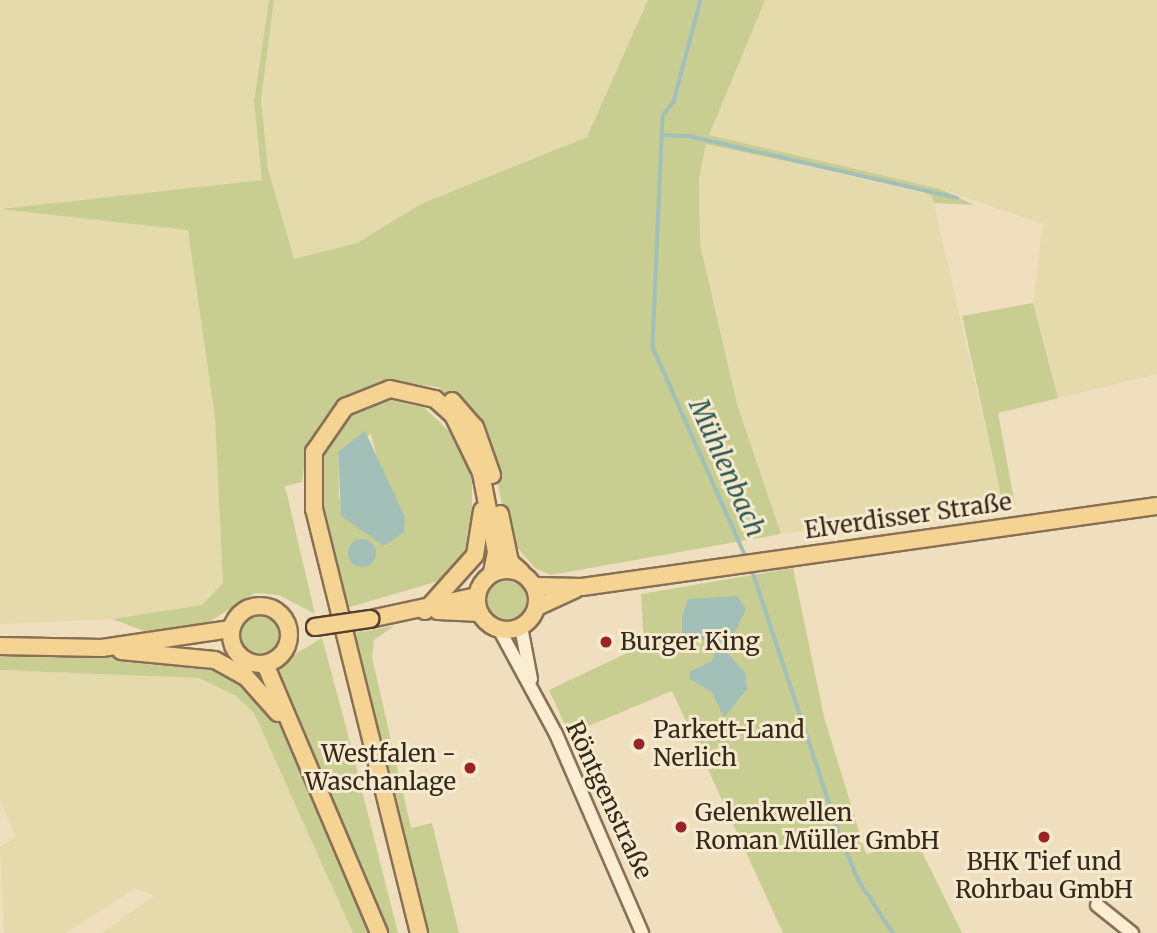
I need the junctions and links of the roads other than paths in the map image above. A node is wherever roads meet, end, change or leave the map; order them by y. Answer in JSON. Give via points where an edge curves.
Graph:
{"nodes":[{"id":1,"x":392,"y":380,"type":"dead end"},
{"id":2,"x":481,"y":473,"type":"junction"},
{"id":3,"x":1157,"y":506,"type":"edge"},
{"id":4,"x":521,"y":572,"type":"junction"},
{"id":5,"x":492,"y":573,"type":"junction"},
{"id":6,"x":535,"y":586,"type":"junction"},
{"id":7,"x":582,"y":587,"type":"junction"},
{"id":8,"x":477,"y":596,"type":"junction"},
{"id":9,"x":537,"y":607,"type":"junction"},
{"id":10,"x":425,"y":611,"type":"junction"},
{"id":11,"x":480,"y":613,"type":"junction"},
{"id":12,"x":285,"y":620,"type":"junction"},
{"id":13,"x":315,"y":627,"type":"junction"},
{"id":14,"x":521,"y":627,"type":"junction"},
{"id":15,"x":231,"y":629,"type":"junction"},
{"id":16,"x":499,"y":629,"type":"junction"},
{"id":17,"x":288,"y":645,"type":"junction"},
{"id":18,"x":0,"y":646,"type":"edge"},
{"id":19,"x":234,"y":646,"type":"junction"},
{"id":20,"x":102,"y":648,"type":"junction"},
{"id":21,"x":121,"y":651,"type":"junction"},
{"id":22,"x":265,"y":664,"type":"junction"},
{"id":23,"x":533,"y":686,"type":"junction"},
{"id":24,"x":301,"y":752,"type":"junction"},
{"id":25,"x":1097,"y":905,"type":"dead end"},
{"id":26,"x":379,"y":933,"type":"edge"},
{"id":27,"x":419,"y":933,"type":"edge"},
{"id":28,"x":642,"y":933,"type":"edge"},
{"id":29,"x":1132,"y":933,"type":"edge"}],
"edges":[{"from":1,"to":4,"type":"main road","via":[[436,390],[469,417],[490,462],[510,562]]},
{"from":2,"to":5,"type":"main road","via":[[496,552]]},
{"from":2,"to":10,"type":"main road","via":[[475,555]]},
{"from":2,"to":27,"type":"main road","via":[[468,436],[435,399],[390,389],[345,407],[324,429],[310,480]]},
{"from":3,"to":7,"type":"main road","name":"Elverdisser Straße"},
{"from":4,"to":5,"type":"main road"},
{"from":4,"to":6,"type":"main road"},
{"from":5,"to":8,"type":"main road"},
{"from":6,"to":7,"type":"main road","name":"Elverdisser Straße"},
{"from":6,"to":9,"type":"main road"},
{"from":7,"to":9,"type":"main road","name":"Elverdisser Straße"},
{"from":8,"to":10,"type":"main road"},
{"from":8,"to":11,"type":"main road"},
{"from":9,"to":14,"type":"main road"},
{"from":10,"to":11,"type":"main road"},
{"from":10,"to":13,"type":"main road","bridge":true},
{"from":11,"to":16,"type":"main road"},
{"from":12,"to":13,"type":"main road"},
{"from":12,"to":15,"type":"main road","via":[[260,606],[240,613]]},
{"from":12,"to":17,"type":"main road"},
{"from":13,"to":17,"type":"main road"},
{"from":14,"to":16,"type":"main road"},
{"from":14,"to":23,"type":"street","name":"Röntgenstraße"},
{"from":15,"to":19,"type":"main road"},
{"from":15,"to":20,"type":"main road"},
{"from":16,"to":23,"type":"street","name":"Röntgenstraße"},
{"from":17,"to":22,"type":"main road"},
{"from":18,"to":20,"type":"main road"},
{"from":19,"to":21,"type":"main road"},
{"from":19,"to":22,"type":"main road","via":[[245,660]]},
{"from":20,"to":21,"type":"main road"},
{"from":21,"to":24,"type":"main road","via":[[227,665],[266,695]]},
{"from":22,"to":24,"type":"main road"},
{"from":23,"to":28,"type":"street","name":"Röntgenstraße"},
{"from":24,"to":26,"type":"main road"},
{"from":25,"to":29,"type":"street"}]}
